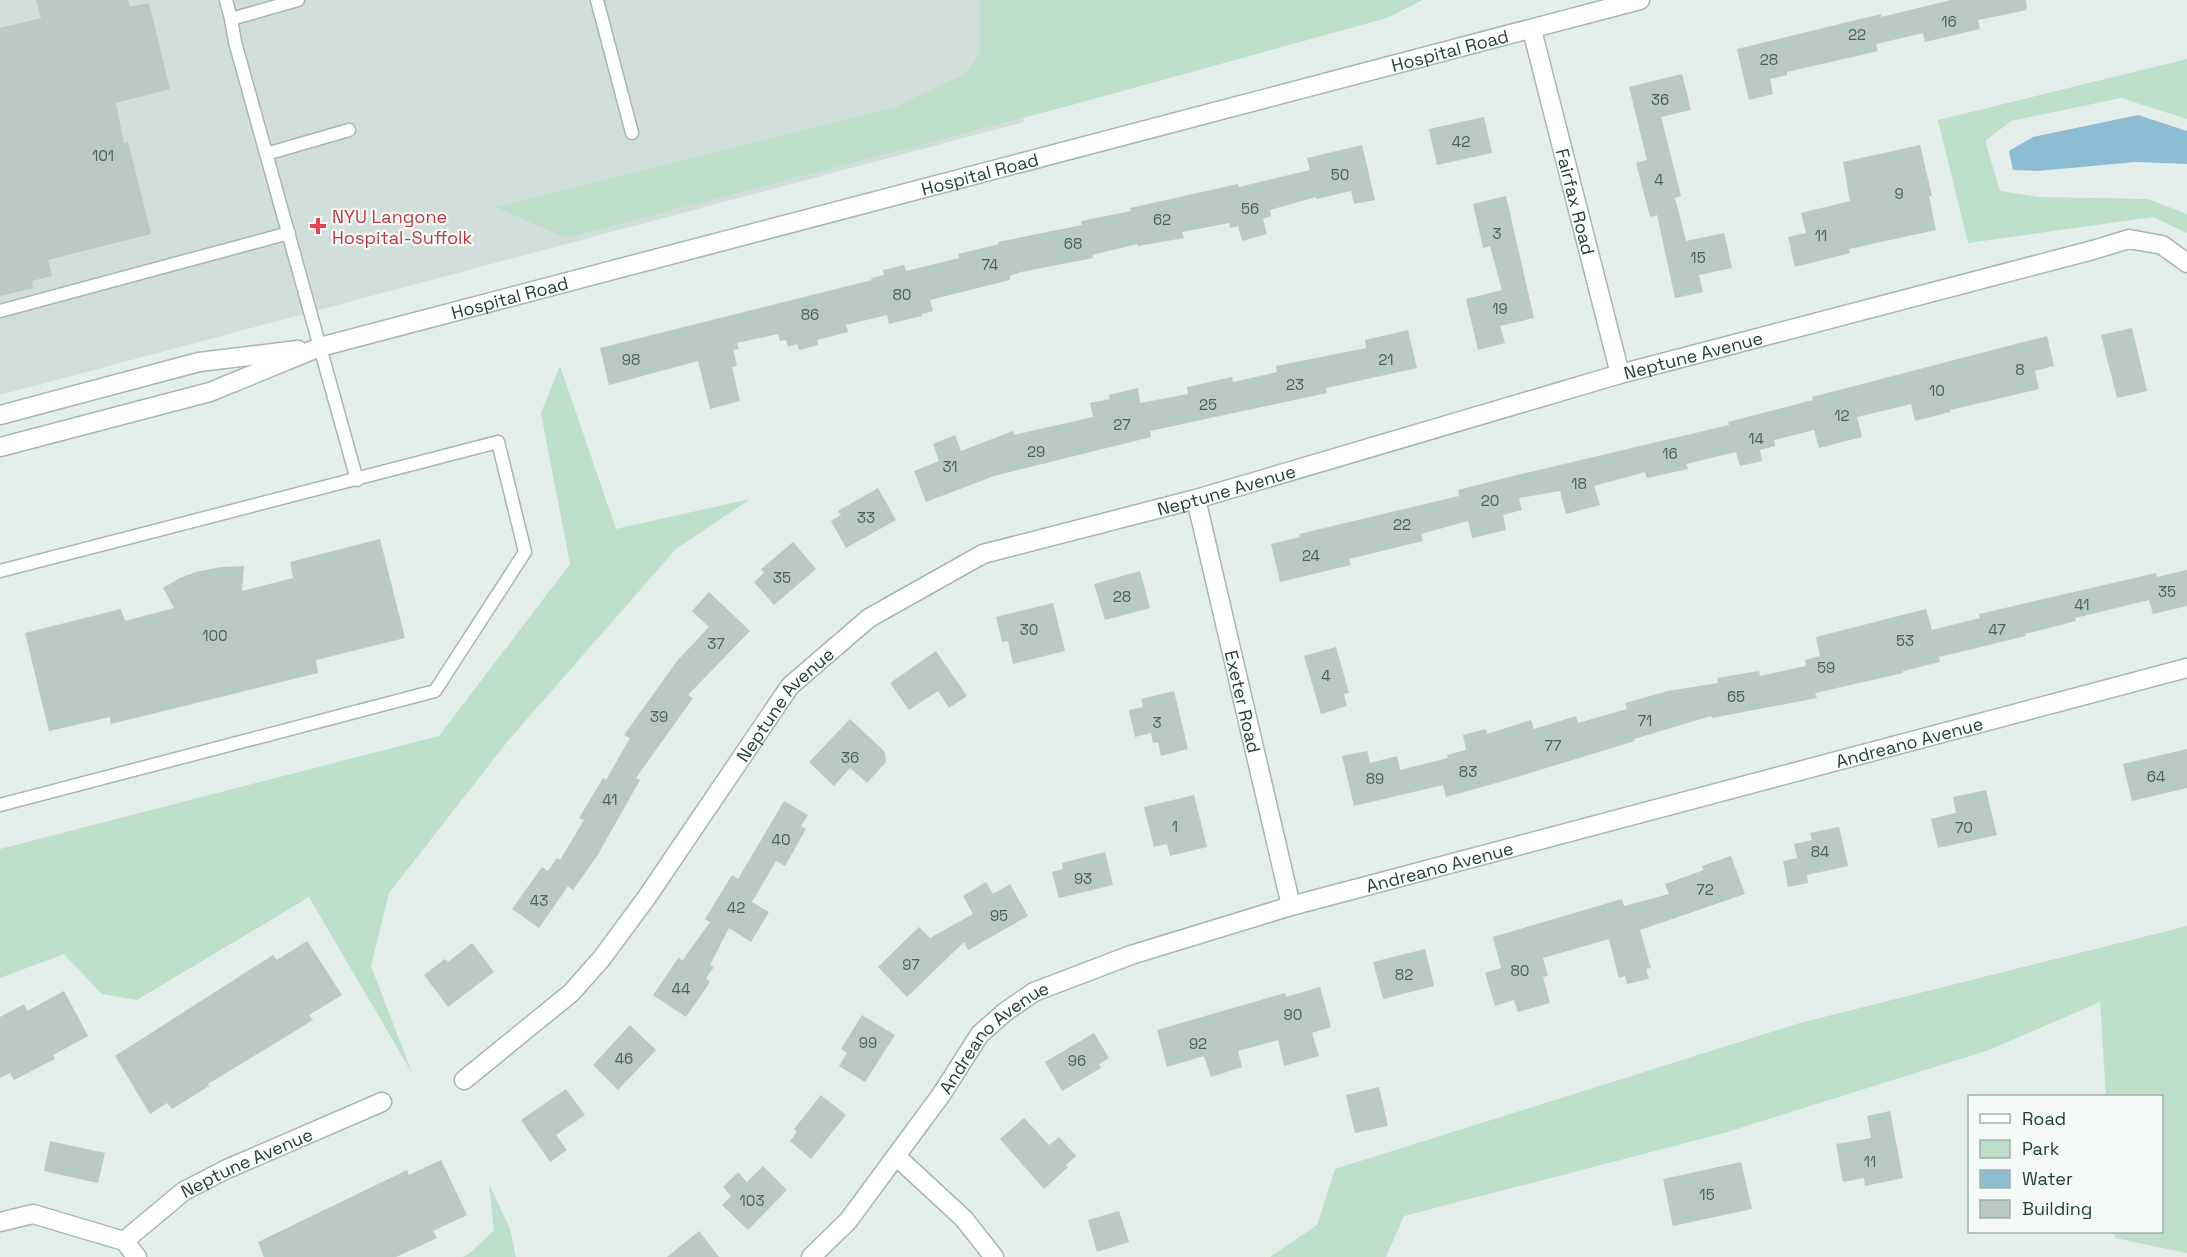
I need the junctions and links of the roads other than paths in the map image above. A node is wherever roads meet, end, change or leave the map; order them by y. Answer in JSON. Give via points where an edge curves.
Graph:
{"nodes":[{"id":1,"x":226,"y":0,"type":"edge"},
{"id":2,"x":298,"y":0,"type":"edge"},
{"id":3,"x":597,"y":0,"type":"edge"},
{"id":4,"x":1640,"y":0,"type":"edge"},
{"id":5,"x":231,"y":19,"type":"junction"},
{"id":6,"x":1532,"y":30,"type":"junction"},
{"id":7,"x":349,"y":130,"type":"dead end"},
{"id":8,"x":632,"y":133,"type":"dead end"},
{"id":9,"x":266,"y":154,"type":"junction"},
{"id":10,"x":289,"y":233,"type":"junction"},
{"id":11,"x":2187,"y":263,"type":"edge"},
{"id":12,"x":0,"y":311,"type":"edge"},
{"id":13,"x":320,"y":347,"type":"junction"},
{"id":14,"x":1620,"y":374,"type":"junction"},
{"id":15,"x":0,"y":416,"type":"edge"},
{"id":16,"x":0,"y":447,"type":"edge"},
{"id":17,"x":357,"y":480,"type":"junction"},
{"id":18,"x":1196,"y":499,"type":"junction"},
{"id":19,"x":0,"y":571,"type":"edge"},
{"id":20,"x":2187,"y":668,"type":"edge"},
{"id":21,"x":0,"y":805,"type":"edge"},
{"id":22,"x":1291,"y":906,"type":"junction"},
{"id":23,"x":464,"y":1080,"type":"dead end"},
{"id":24,"x":382,"y":1102,"type":"dead end"},
{"id":25,"x":896,"y":1156,"type":"junction"},
{"id":26,"x":0,"y":1222,"type":"edge"},
{"id":27,"x":124,"y":1241,"type":"junction"},
{"id":28,"x":137,"y":1257,"type":"edge"},
{"id":29,"x":811,"y":1257,"type":"edge"},
{"id":30,"x":994,"y":1257,"type":"edge"}],
"edges":[{"from":1,"to":5,"type":"lane"},
{"from":2,"to":5,"type":"lane"},
{"from":3,"to":8,"type":"lane"},
{"from":4,"to":6,"type":"street","name":"Hospital Road"},
{"from":5,"to":9,"type":"lane"},
{"from":6,"to":13,"type":"street","name":"Hospital Road"},
{"from":6,"to":14,"type":"street","name":"Fairfax Road"},
{"from":7,"to":9,"type":"lane"},
{"from":9,"to":10,"type":"lane"},
{"from":10,"to":12,"type":"lane"},
{"from":10,"to":13,"type":"lane"},
{"from":11,"to":14,"type":"street","name":"Neptune Avenue","via":[[2162,245],[2129,238]]},
{"from":13,"to":15,"type":"street","name":"Hospital Road","via":[[199,362]]},
{"from":13,"to":16,"type":"street","name":"Hospital Road","via":[[210,392]]},
{"from":13,"to":17,"type":"lane"},
{"from":14,"to":18,"type":"street","name":"Neptune Avenue"},
{"from":17,"to":19,"type":"lane"},
{"from":17,"to":21,"type":"lane","via":[[498,442],[525,552],[435,690]]},
{"from":18,"to":22,"type":"street","name":"Exeter Road"},
{"from":18,"to":23,"type":"street","name":"Neptune Avenue","via":[[983,554],[869,618],[790,686],[602,958],[571,993]]},
{"from":20,"to":22,"type":"street","name":"Andreano Avenue"},
{"from":22,"to":25,"type":"street","name":"Andreano Avenue","via":[[1131,955],[1034,992],[980,1034]]},
{"from":24,"to":27,"type":"street","name":"Neptune Avenue","via":[[184,1191]]},
{"from":25,"to":29,"type":"street","name":"Andreano Avenue","via":[[848,1221]]},
{"from":25,"to":30,"type":"street","via":[[964,1219]]},
{"from":26,"to":27,"type":"street","via":[[33,1214]]},
{"from":27,"to":28,"type":"street"}]}
